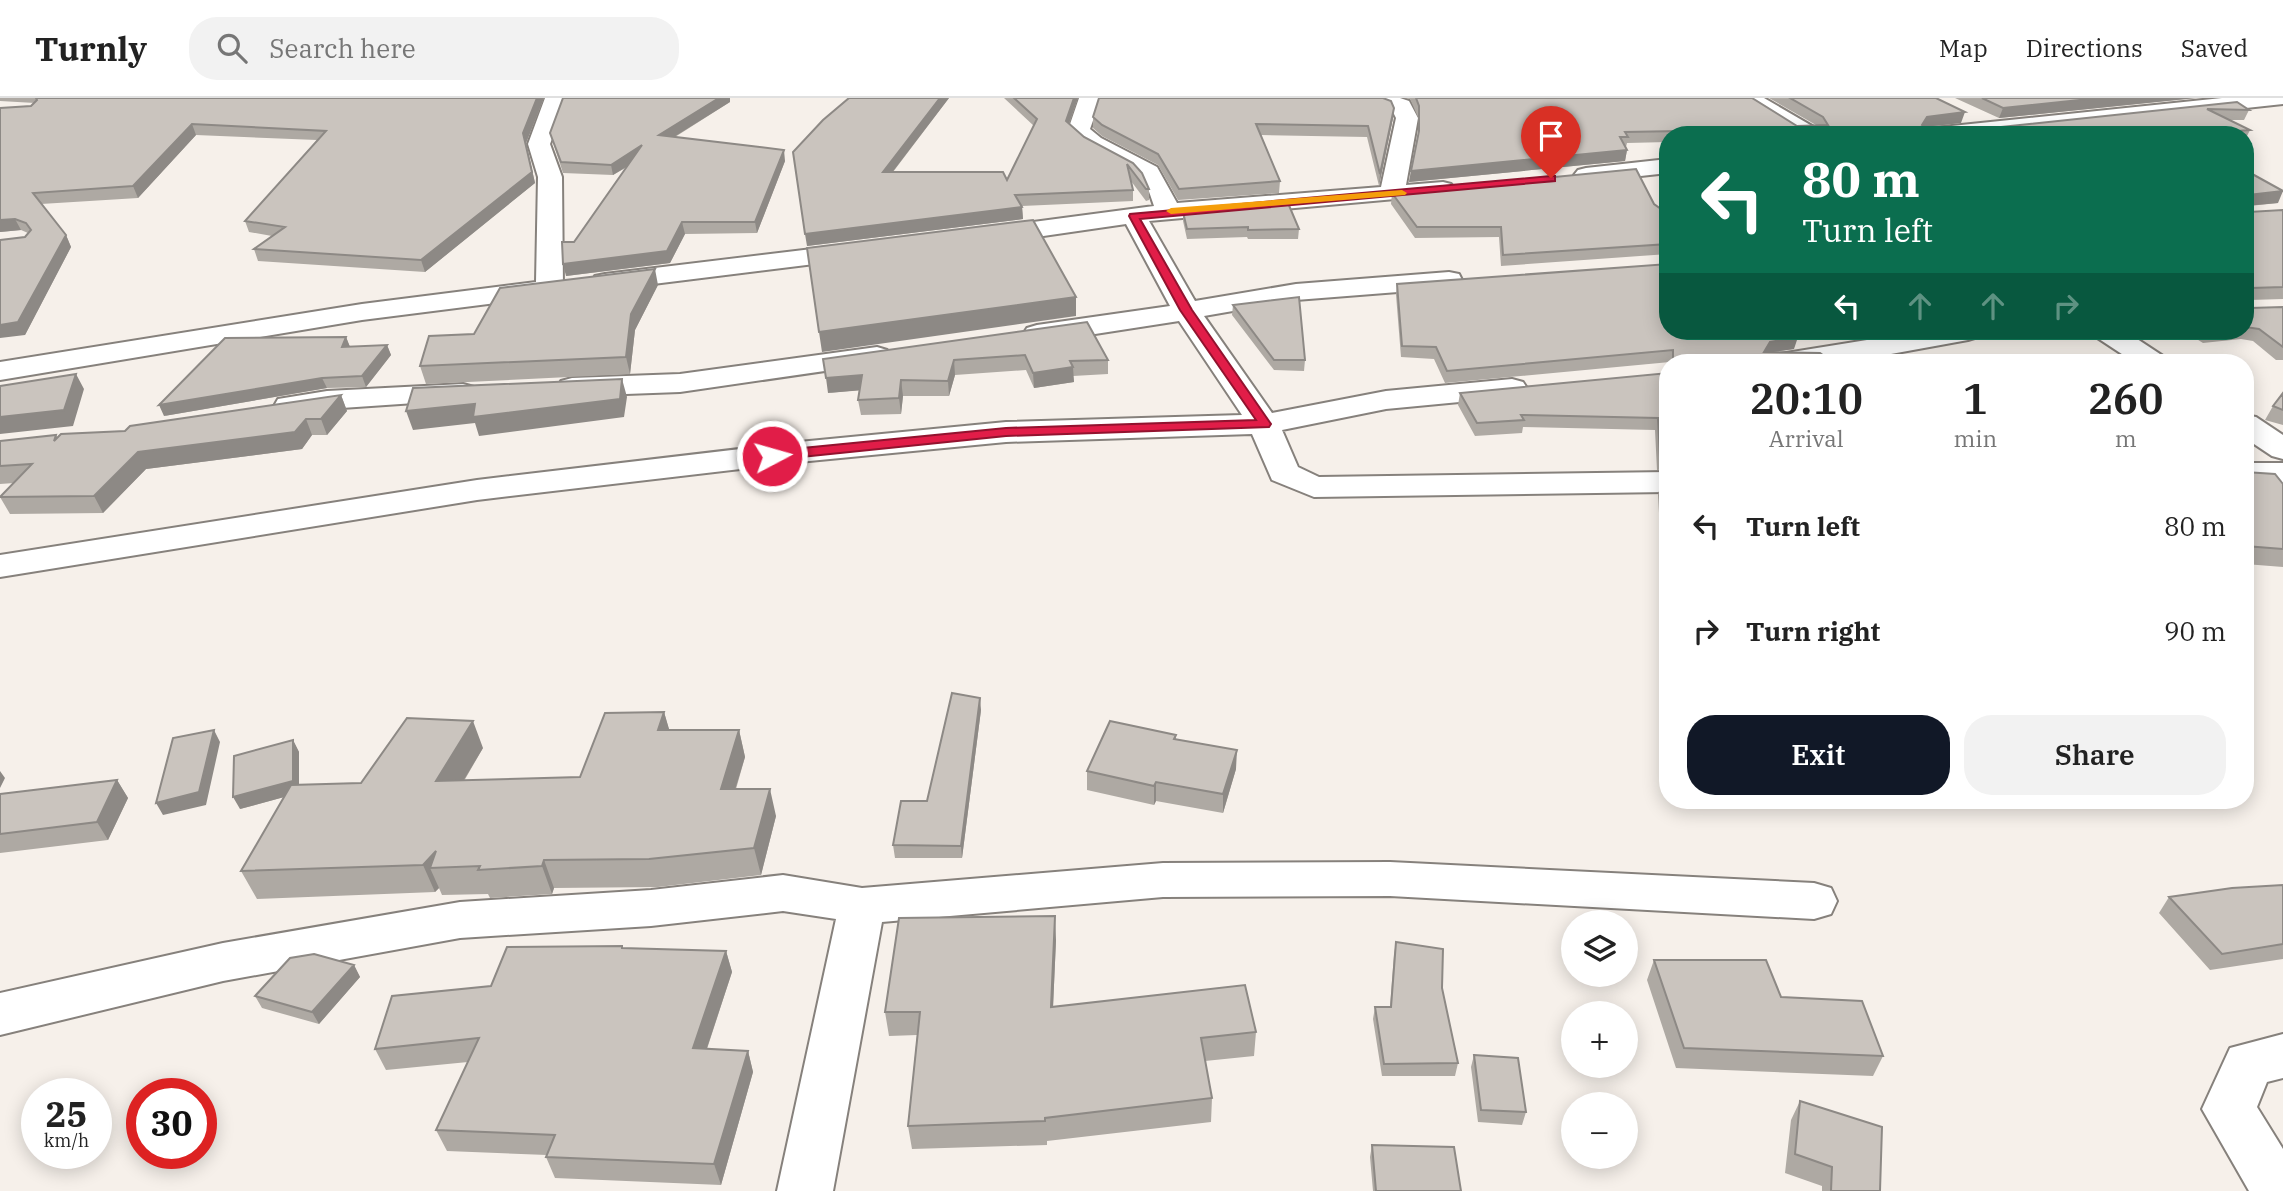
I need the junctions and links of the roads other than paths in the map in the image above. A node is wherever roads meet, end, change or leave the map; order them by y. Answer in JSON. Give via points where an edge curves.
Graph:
{"nodes":[{"id":1,"x":556,"y":98,"type":"edge"},
{"id":2,"x":1090,"y":98,"type":"edge"},
{"id":3,"x":1381,"y":98,"type":"edge"},
{"id":4,"x":1749,"y":98,"type":"edge"},
{"id":5,"x":2283,"y":98,"type":"edge"},
{"id":6,"x":1956,"y":110,"type":"edge"},
{"id":7,"x":1796,"y":126,"type":"edge"},
{"id":8,"x":1991,"y":126,"type":"edge"},
{"id":9,"x":2003,"y":126,"type":"edge"},
{"id":10,"x":1659,"y":169,"type":"edge"},
{"id":11,"x":1564,"y":177,"type":"edge"},
{"id":12,"x":1472,"y":186,"type":"edge"},
{"id":13,"x":1392,"y":194,"type":"junction"},
{"id":14,"x":1169,"y":211,"type":"junction"},
{"id":15,"x":1134,"y":216,"type":"junction"},
{"id":16,"x":964,"y":239,"type":"edge"},
{"id":17,"x":888,"y":248,"type":"edge"},
{"id":18,"x":1475,"y":278,"type":"edge"},
{"id":19,"x":567,"y":286,"type":"junction"},
{"id":20,"x":1186,"y":310,"type":"junction"},
{"id":21,"x":1007,"y":338,"type":"edge"},
{"id":22,"x":1920,"y":340,"type":"edge"},
{"id":23,"x":2120,"y":340,"type":"edge"},
{"id":24,"x":900,"y":352,"type":"edge"},
{"id":25,"x":1844,"y":354,"type":"edge"},
{"id":26,"x":2141,"y":354,"type":"edge"},
{"id":27,"x":2,"y":373,"type":"edge"},
{"id":28,"x":1547,"y":385,"type":"edge"},
{"id":29,"x":551,"y":388,"type":"edge"},
{"id":30,"x":497,"y":391,"type":"edge"},
{"id":31,"x":257,"y":411,"type":"edge"},
{"id":32,"x":1265,"y":424,"type":"junction"},
{"id":33,"x":2254,"y":430,"type":"edge"},
{"id":34,"x":2283,"y":449,"type":"edge"},
{"id":35,"x":2254,"y":473,"type":"edge"},
{"id":36,"x":2283,"y":473,"type":"edge"},
{"id":37,"x":1659,"y":482,"type":"edge"},
{"id":38,"x":0,"y":566,"type":"edge"},
{"id":39,"x":1814,"y":901,"type":"dead end"},
{"id":40,"x":862,"y":906,"type":"junction"},
{"id":41,"x":0,"y":1014,"type":"edge"},
{"id":42,"x":2283,"y":1056,"type":"edge"},
{"id":43,"x":805,"y":1191,"type":"edge"},
{"id":44,"x":2281,"y":1191,"type":"edge"}],
"edges":[{"from":1,"to":19,"type":"street","via":[[539,144],[550,177]]},
{"from":2,"to":14,"type":"street","via":[[1079,130],[1084,138],[1128,158],[1150,174]]},
{"from":3,"to":13,"type":"street","via":[[1401,106],[1407,118]]},
{"from":4,"to":7,"type":"street"},
{"from":5,"to":9,"type":"street"},
{"from":6,"to":8,"type":"street"},
{"from":10,"to":11,"type":"street"},
{"from":12,"to":13,"type":"street"},
{"from":13,"to":14,"type":"street"},
{"from":14,"to":15,"type":"street"},
{"from":15,"to":16,"type":"street"},
{"from":15,"to":20,"type":"street"},
{"from":17,"to":19,"type":"street"},
{"from":18,"to":20,"type":"street","via":[[1296,292]]},
{"from":19,"to":27,"type":"street","via":[[362,312]]},
{"from":20,"to":21,"type":"street"},
{"from":20,"to":32,"type":"street"},
{"from":22,"to":25,"type":"street"},
{"from":23,"to":26,"type":"street"},
{"from":24,"to":29,"type":"street","via":[[680,383]]},
{"from":28,"to":32,"type":"street","via":[[1386,400]]},
{"from":30,"to":31,"type":"street","via":[[327,400]]},
{"from":32,"to":37,"type":"street","via":[[1284,473],[1314,487]]},
{"from":32,"to":38,"type":"street","via":[[1006,432],[799,452],[477,490]]},
{"from":33,"to":34,"type":"street"},
{"from":35,"to":36,"type":"street"},
{"from":39,"to":40,"type":"street","via":[[1390,879],[1176,880]]},
{"from":40,"to":41,"type":"street","via":[[783,893],[651,908],[460,920],[223,962]]},
{"from":40,"to":43,"type":"street"},
{"from":42,"to":44,"type":"street","via":[[2248,1064],[2229,1110]]}]}
